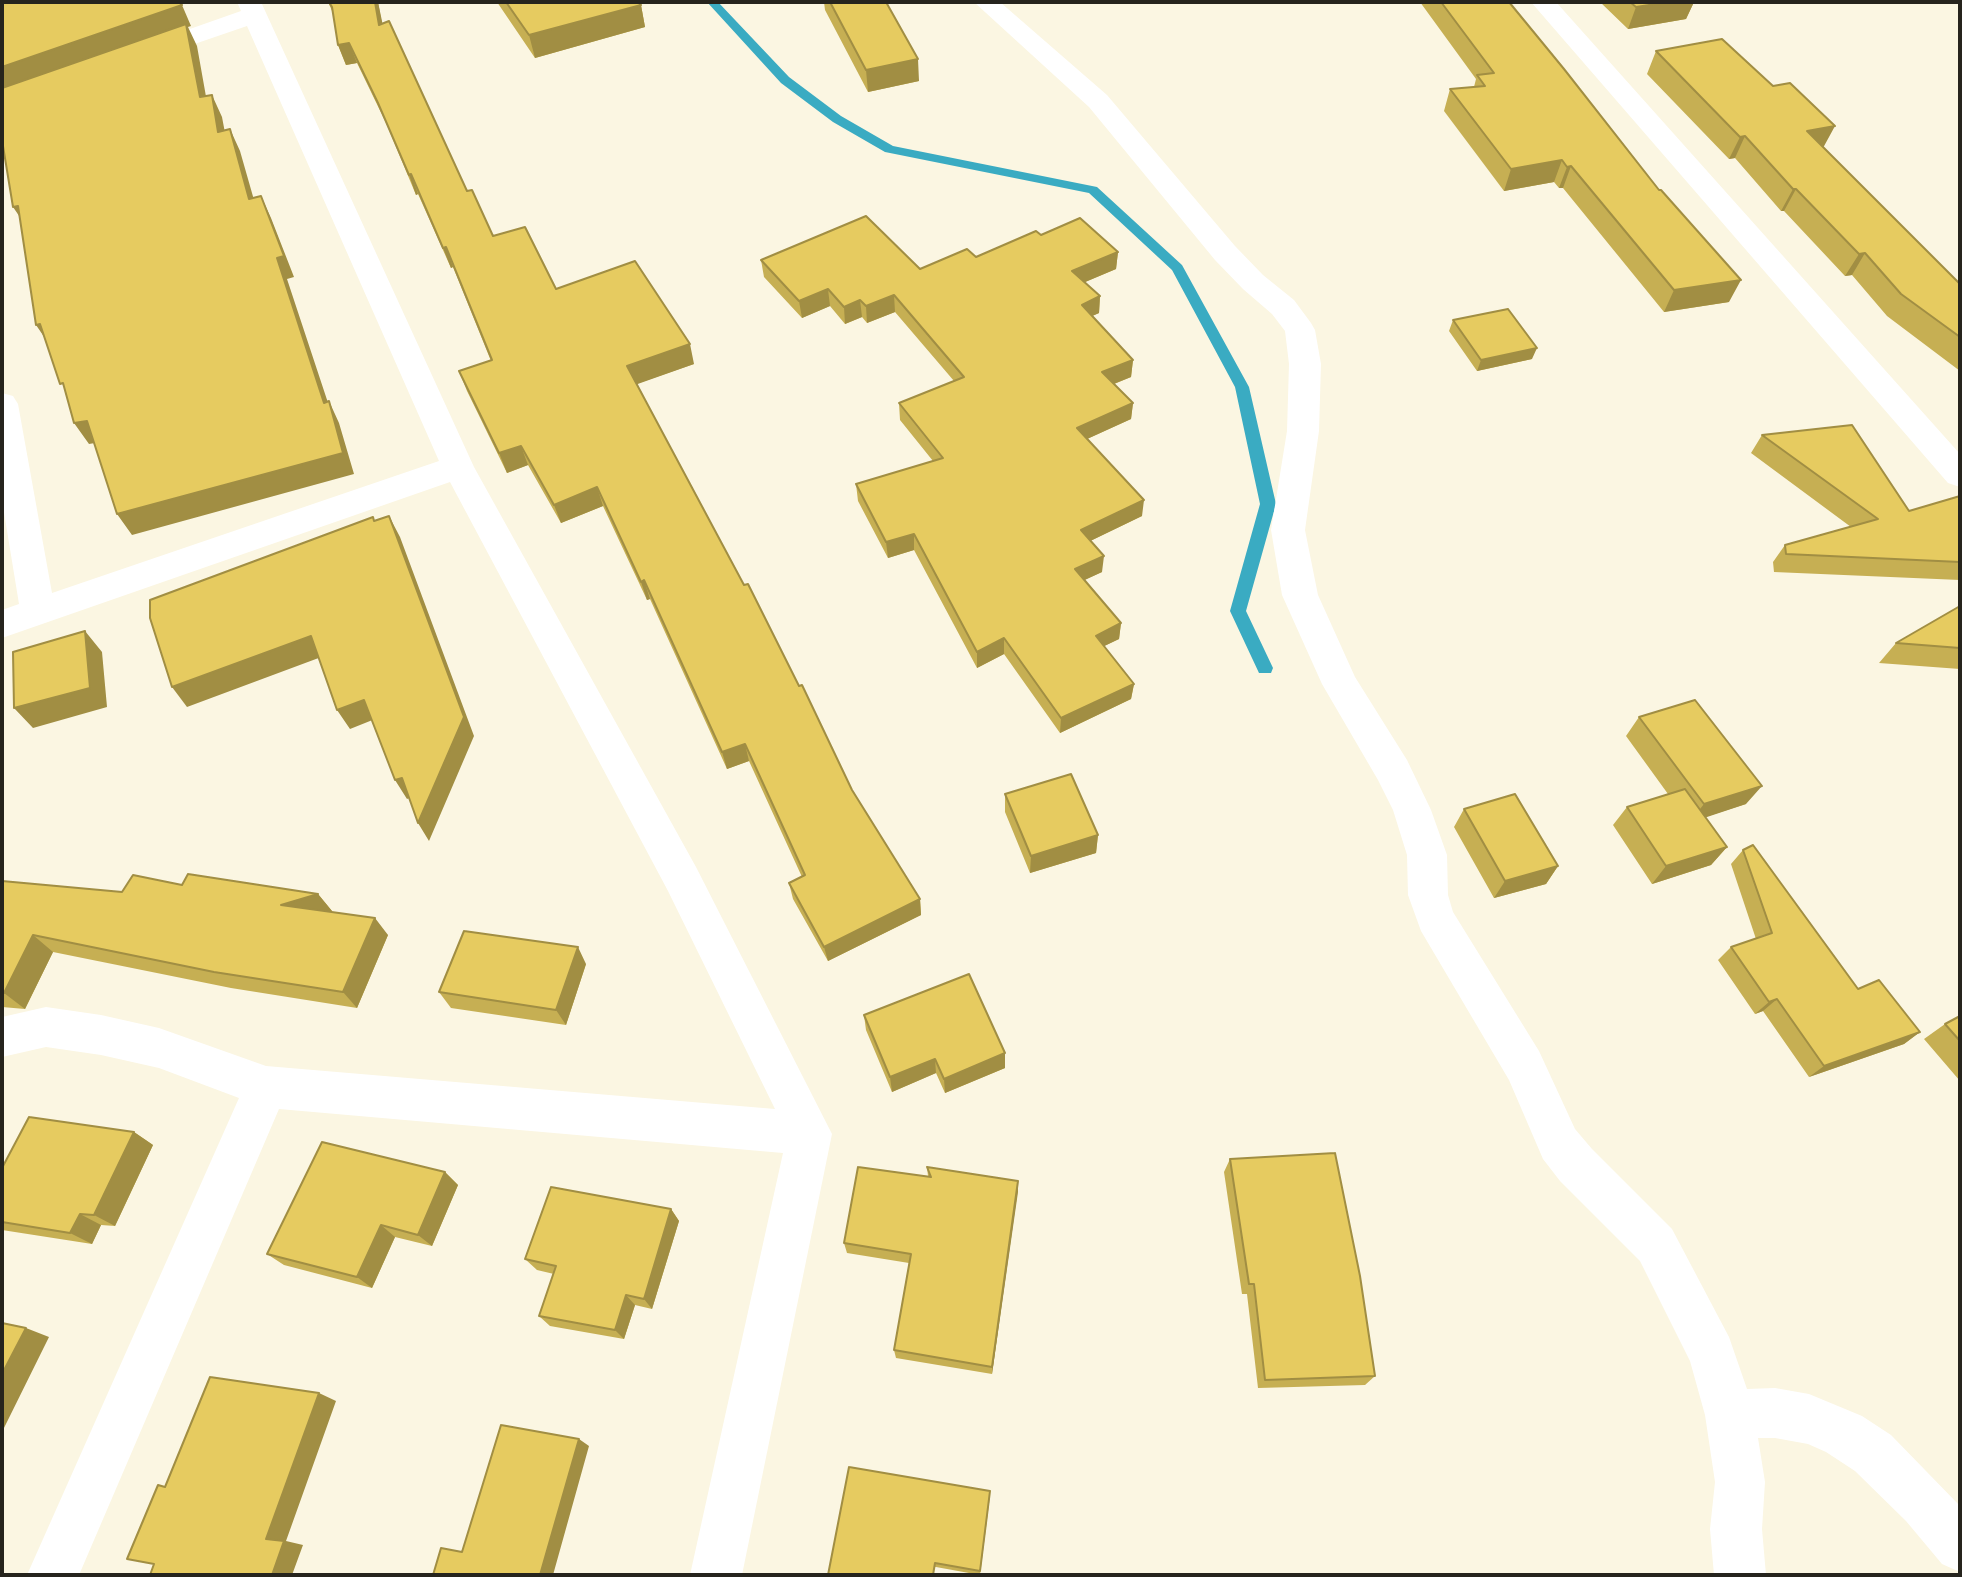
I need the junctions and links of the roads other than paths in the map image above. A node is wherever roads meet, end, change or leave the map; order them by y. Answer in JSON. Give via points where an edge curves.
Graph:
{"nodes":[{"id":1,"x":986,"y":2,"type":"edge"},
{"id":2,"x":1543,"y":2,"type":"edge"},
{"id":3,"x":252,"y":8,"type":"edge"},
{"id":4,"x":115,"y":64,"type":"edge"},
{"id":5,"x":2,"y":404,"type":"edge"},
{"id":6,"x":458,"y":467,"type":"junction"},
{"id":7,"x":1960,"y":475,"type":"edge"},
{"id":8,"x":38,"y":613,"type":"junction"},
{"id":9,"x":2,"y":624,"type":"edge"},
{"id":10,"x":2,"y":1037,"type":"edge"},
{"id":11,"x":266,"y":1087,"type":"junction"},
{"id":12,"x":810,"y":1134,"type":"junction"},
{"id":13,"x":1730,"y":1415,"type":"junction"},
{"id":14,"x":1960,"y":1546,"type":"edge"},
{"id":15,"x":53,"y":1575,"type":"edge"},
{"id":16,"x":716,"y":1575,"type":"edge"},
{"id":17,"x":1740,"y":1575,"type":"edge"}],
"edges":[{"from":1,"to":13,"type":"street","via":[[1098,101],[1226,253],[1283,307],[1300,330],[1305,364],[1303,431],[1289,530],[1300,595],[1340,684],[1412,810],[1427,855],[1428,895],[1435,918],[1524,1066],[1559,1144],[1656,1245],[1712,1354]]},
{"from":2,"to":7,"type":"street"},
{"from":3,"to":4,"type":"street"},
{"from":3,"to":6,"type":"street"},
{"from":5,"to":8,"type":"street"},
{"from":6,"to":8,"type":"street"},
{"from":6,"to":12,"type":"street","via":[[682,879]]},
{"from":8,"to":9,"type":"street"},
{"from":10,"to":11,"type":"street","via":[[46,1027],[101,1035],[159,1048]]},
{"from":11,"to":12,"type":"street"},
{"from":11,"to":15,"type":"street"},
{"from":12,"to":16,"type":"street"},
{"from":13,"to":14,"type":"street","via":[[1775,1413],[1809,1419],[1844,1434],[1873,1453]]},
{"from":13,"to":17,"type":"street","via":[[1740,1482],[1735,1529]]}]}
